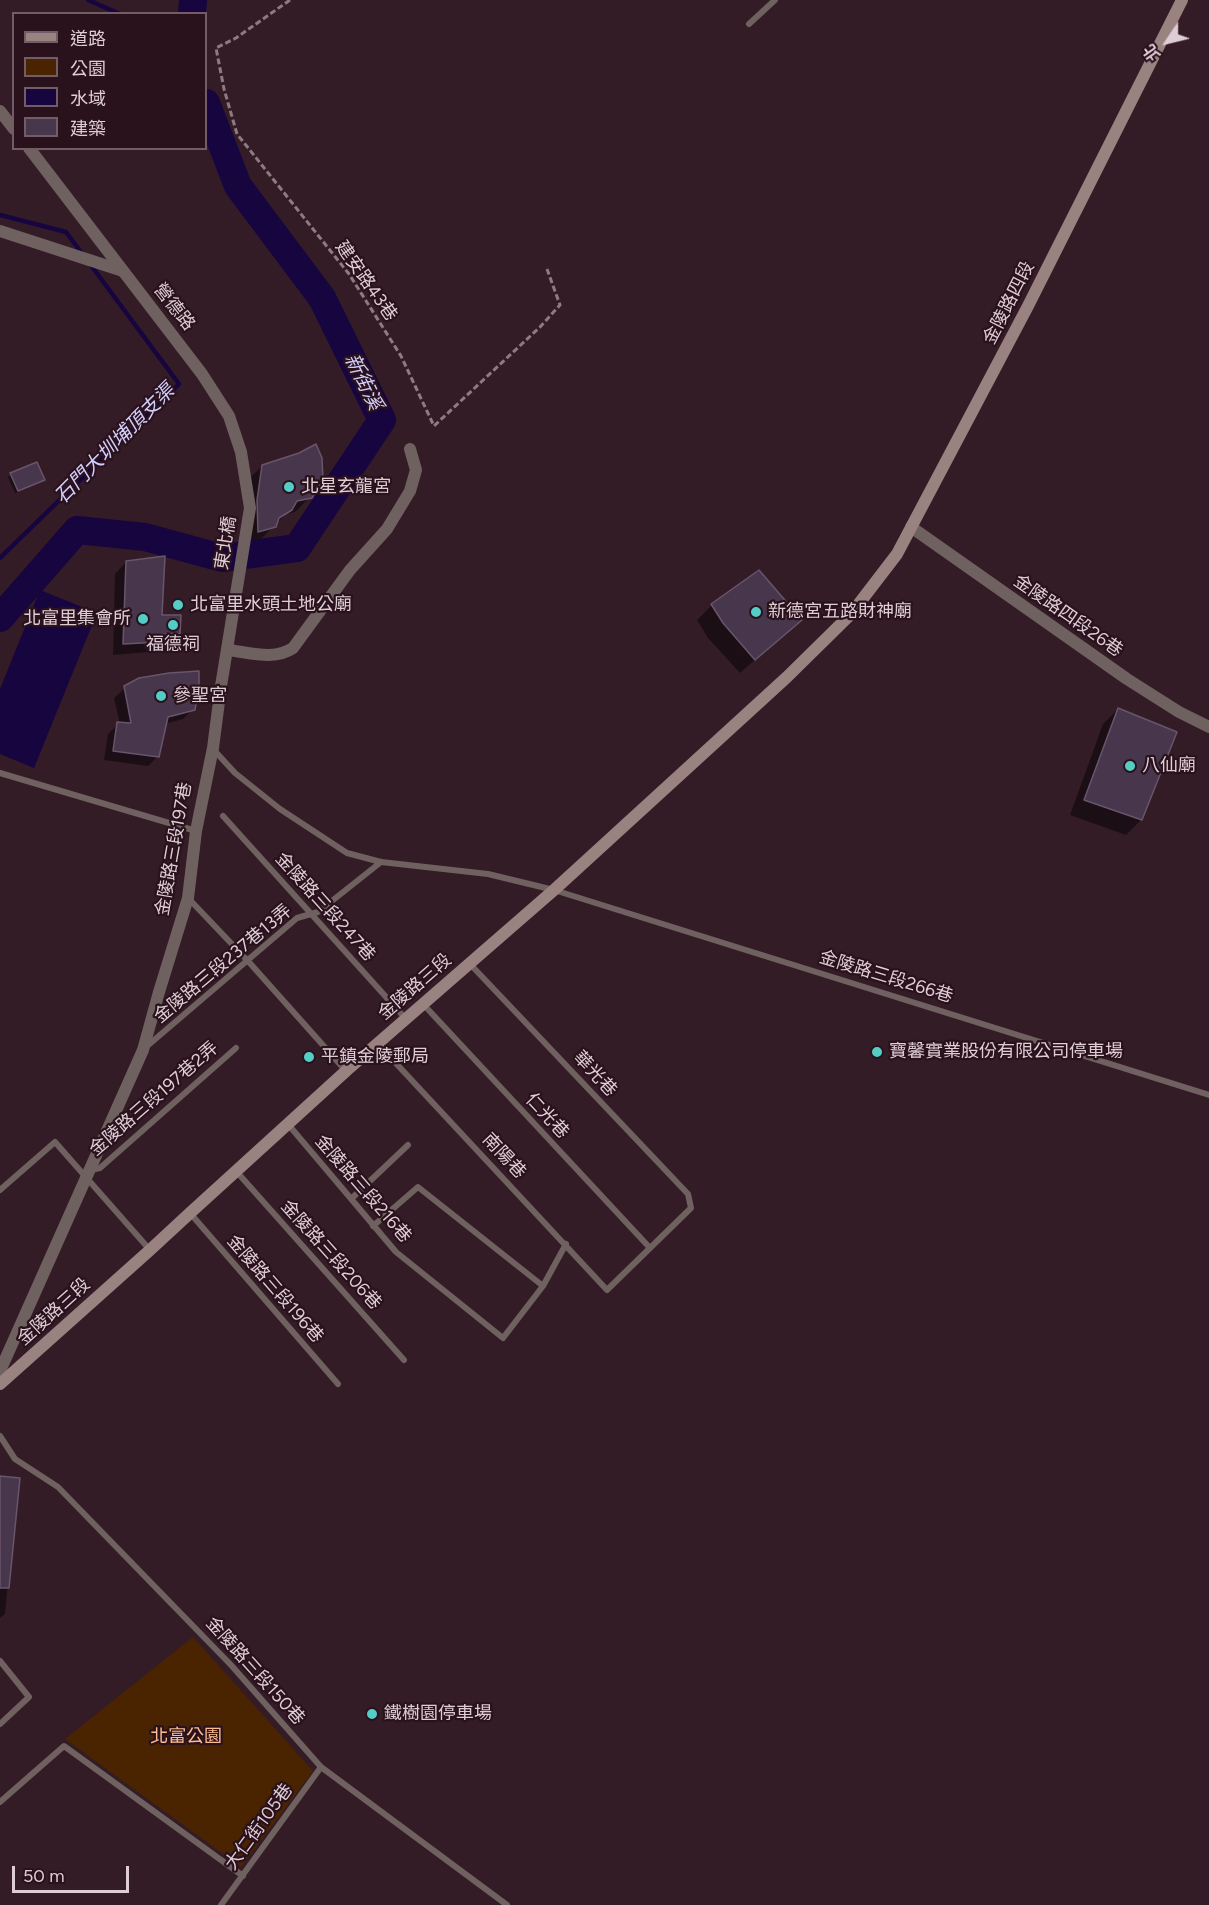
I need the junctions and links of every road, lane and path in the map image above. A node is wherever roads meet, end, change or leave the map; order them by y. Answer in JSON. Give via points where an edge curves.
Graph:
{"nodes":[{"id":1,"x":290,"y":0,"type":"edge"},
{"id":2,"x":775,"y":0,"type":"edge"},
{"id":3,"x":1182,"y":0,"type":"edge"},
{"id":4,"x":749,"y":24,"type":"dead end"},
{"id":5,"x":0,"y":111,"type":"edge"},
{"id":6,"x":12,"y":126,"type":"edge"},
{"id":7,"x":31,"y":150,"type":"edge"},
{"id":8,"x":0,"y":231,"type":"edge"},
{"id":9,"x":548,"y":269,"type":"dead end"},
{"id":10,"x":123,"y":271,"type":"junction"},
{"id":11,"x":410,"y":449,"type":"dead end"},
{"id":12,"x":250,"y":508,"type":"joint"},
{"id":13,"x":911,"y":527,"type":"junction"},
{"id":14,"x":238,"y":584,"type":"joint"},
{"id":15,"x":851,"y":614,"type":"joint"},
{"id":16,"x":227,"y":650,"type":"junction"},
{"id":17,"x":1209,"y":727,"type":"edge"},
{"id":18,"x":213,"y":748,"type":"junction"},
{"id":19,"x":0,"y":773,"type":"edge"},
{"id":20,"x":223,"y":816,"type":"dead end"},
{"id":21,"x":196,"y":831,"type":"junction"},
{"id":22,"x":381,"y":862,"type":"junction"},
{"id":23,"x":554,"y":890,"type":"junction"},
{"id":24,"x":188,"y":898,"type":"junction"},
{"id":25,"x":310,"y":914,"type":"junction"},
{"id":26,"x":248,"y":961,"type":"junction"},
{"id":27,"x":469,"y":963,"type":"junction"},
{"id":28,"x":422,"y":1004,"type":"junction"},
{"id":29,"x":405,"y":1018,"type":"junction"},
{"id":30,"x":378,"y":1044,"type":"junction"},
{"id":31,"x":236,"y":1048,"type":"dead end"},
{"id":32,"x":143,"y":1050,"type":"junction"},
{"id":33,"x":346,"y":1071,"type":"junction"},
{"id":34,"x":1209,"y":1095,"type":"edge"},
{"id":35,"x":287,"y":1123,"type":"junction"},
{"id":36,"x":408,"y":1145,"type":"dead end"},
{"id":37,"x":236,"y":1171,"type":"junction"},
{"id":38,"x":88,"y":1175,"type":"junction"},
{"id":39,"x":0,"y":1190,"type":"edge"},
{"id":40,"x":351,"y":1199,"type":"junction"},
{"id":41,"x":190,"y":1213,"type":"junction"},
{"id":42,"x":374,"y":1226,"type":"junction"},
{"id":43,"x":566,"y":1244,"type":"junction"},
{"id":44,"x":650,"y":1248,"type":"junction"},
{"id":45,"x":150,"y":1250,"type":"junction"},
{"id":46,"x":543,"y":1286,"type":"junction"},
{"id":47,"x":404,"y":1360,"type":"dead end"},
{"id":48,"x":0,"y":1371,"type":"edge"},
{"id":49,"x":0,"y":1384,"type":"edge"},
{"id":50,"x":338,"y":1384,"type":"dead end"},
{"id":51,"x":0,"y":1436,"type":"edge"},
{"id":52,"x":0,"y":1661,"type":"edge"},
{"id":53,"x":0,"y":1724,"type":"edge"},
{"id":54,"x":321,"y":1767,"type":"junction"},
{"id":55,"x":0,"y":1802,"type":"edge"},
{"id":56,"x":243,"y":1876,"type":"junction"},
{"id":57,"x":221,"y":1905,"type":"edge"},
{"id":58,"x":507,"y":1905,"type":"edge"}],
"edges":[{"from":1,"to":9,"type":"path","name":"建安路43巷","via":[[216,48],[237,134],[349,274],[400,356],[434,426],[560,305]]},
{"from":2,"to":4,"type":"lane"},
{"from":3,"to":13,"type":"main road","name":"金陵路四段","via":[[1029,306]]},
{"from":5,"to":6,"type":"street"},
{"from":7,"to":10,"type":"street","name":"營德路"},
{"from":8,"to":10,"type":"street"},
{"from":10,"to":12,"type":"street","name":"營德路","via":[[229,416],[241,452]]},
{"from":11,"to":16,"type":"street","via":[[416,470],[410,491],[387,529],[350,570],[293,648],[276,656]]},
{"from":12,"to":14,"type":"street","name":"東北橋"},
{"from":13,"to":15,"type":"main road","name":"金陵路四段","via":[[897,554]]},
{"from":13,"to":17,"type":"street","name":"金陵路四段26巷","via":[[1127,678]]},
{"from":14,"to":16,"type":"street","name":"金陵路三段197巷"},
{"from":15,"to":23,"type":"main road","name":"金陵路三段"},
{"from":16,"to":18,"type":"street","name":"金陵路三段197巷"},
{"from":18,"to":21,"type":"street","name":"金陵路三段197巷"},
{"from":18,"to":22,"type":"lane","name":"金陵路三段266巷","via":[[235,773],[280,809],[348,853]]},
{"from":19,"to":21,"type":"lane"},
{"from":20,"to":25,"type":"lane","name":"金陵路三段247巷"},
{"from":21,"to":24,"type":"street","name":"金陵路三段197巷"},
{"from":22,"to":23,"type":"lane","name":"金陵路三段266巷","via":[[488,874]]},
{"from":22,"to":25,"type":"lane","name":"金陵路三段237巷13弄","via":[[318,912]]},
{"from":23,"to":27,"type":"main road","name":"金陵路三段"},
{"from":23,"to":34,"type":"lane","name":"金陵路三段266巷"},
{"from":24,"to":26,"type":"lane"},
{"from":24,"to":32,"type":"street","name":"金陵路三段197巷"},
{"from":25,"to":26,"type":"lane","name":"金陵路三段237巷13弄","via":[[297,918]]},
{"from":25,"to":29,"type":"lane","name":"金陵路三段247巷"},
{"from":26,"to":32,"type":"lane","name":"金陵路三段237巷13弄"},
{"from":26,"to":33,"type":"lane"},
{"from":27,"to":28,"type":"main road","name":"金陵路三段"},
{"from":27,"to":44,"type":"lane","name":"華光巷","via":[[688,1194],[691,1208]]},
{"from":28,"to":29,"type":"main road","name":"金陵路三段"},
{"from":28,"to":44,"type":"lane","name":"仁光巷"},
{"from":29,"to":30,"type":"main road","name":"金陵路三段"},
{"from":30,"to":33,"type":"main road","name":"金陵路三段"},
{"from":30,"to":43,"type":"lane","name":"南陽巷"},
{"from":31,"to":38,"type":"lane","name":"金陵路三段197巷2弄"},
{"from":32,"to":38,"type":"street","name":"金陵路三段197巷"},
{"from":33,"to":35,"type":"main road","name":"金陵路三段"},
{"from":35,"to":37,"type":"main road","name":"金陵路三段"},
{"from":35,"to":40,"type":"lane","name":"金陵路三段216巷"},
{"from":36,"to":40,"type":"lane"},
{"from":37,"to":41,"type":"main road","name":"金陵路三段"},
{"from":37,"to":47,"type":"lane","name":"金陵路三段206巷"},
{"from":38,"to":39,"type":"lane","via":[[55,1142]]},
{"from":38,"to":45,"type":"lane"},
{"from":38,"to":48,"type":"street","name":"金陵路三段197巷"},
{"from":40,"to":42,"type":"lane","name":"金陵路三段216巷"},
{"from":41,"to":45,"type":"main road","name":"金陵路三段"},
{"from":41,"to":50,"type":"lane","name":"金陵路三段196巷"},
{"from":42,"to":46,"type":"lane","via":[[418,1187]]},
{"from":42,"to":46,"type":"lane","name":"金陵路三段216巷","via":[[396,1252],[503,1338]]},
{"from":43,"to":44,"type":"lane","name":"南陽巷","via":[[607,1290]]},
{"from":43,"to":46,"type":"lane"},
{"from":45,"to":49,"type":"main road","name":"金陵路三段"},
{"from":51,"to":54,"type":"lane","name":"金陵路三段150巷","via":[[15,1459],[58,1487],[231,1665]]},
{"from":52,"to":53,"type":"lane","via":[[29,1697]]},
{"from":54,"to":56,"type":"lane","name":"大仁街105巷"},
{"from":54,"to":58,"type":"lane","name":"金陵路三段150巷"},
{"from":55,"to":56,"type":"lane","via":[[64,1746]]},
{"from":56,"to":57,"type":"lane","name":"大仁街105巷"}]}
